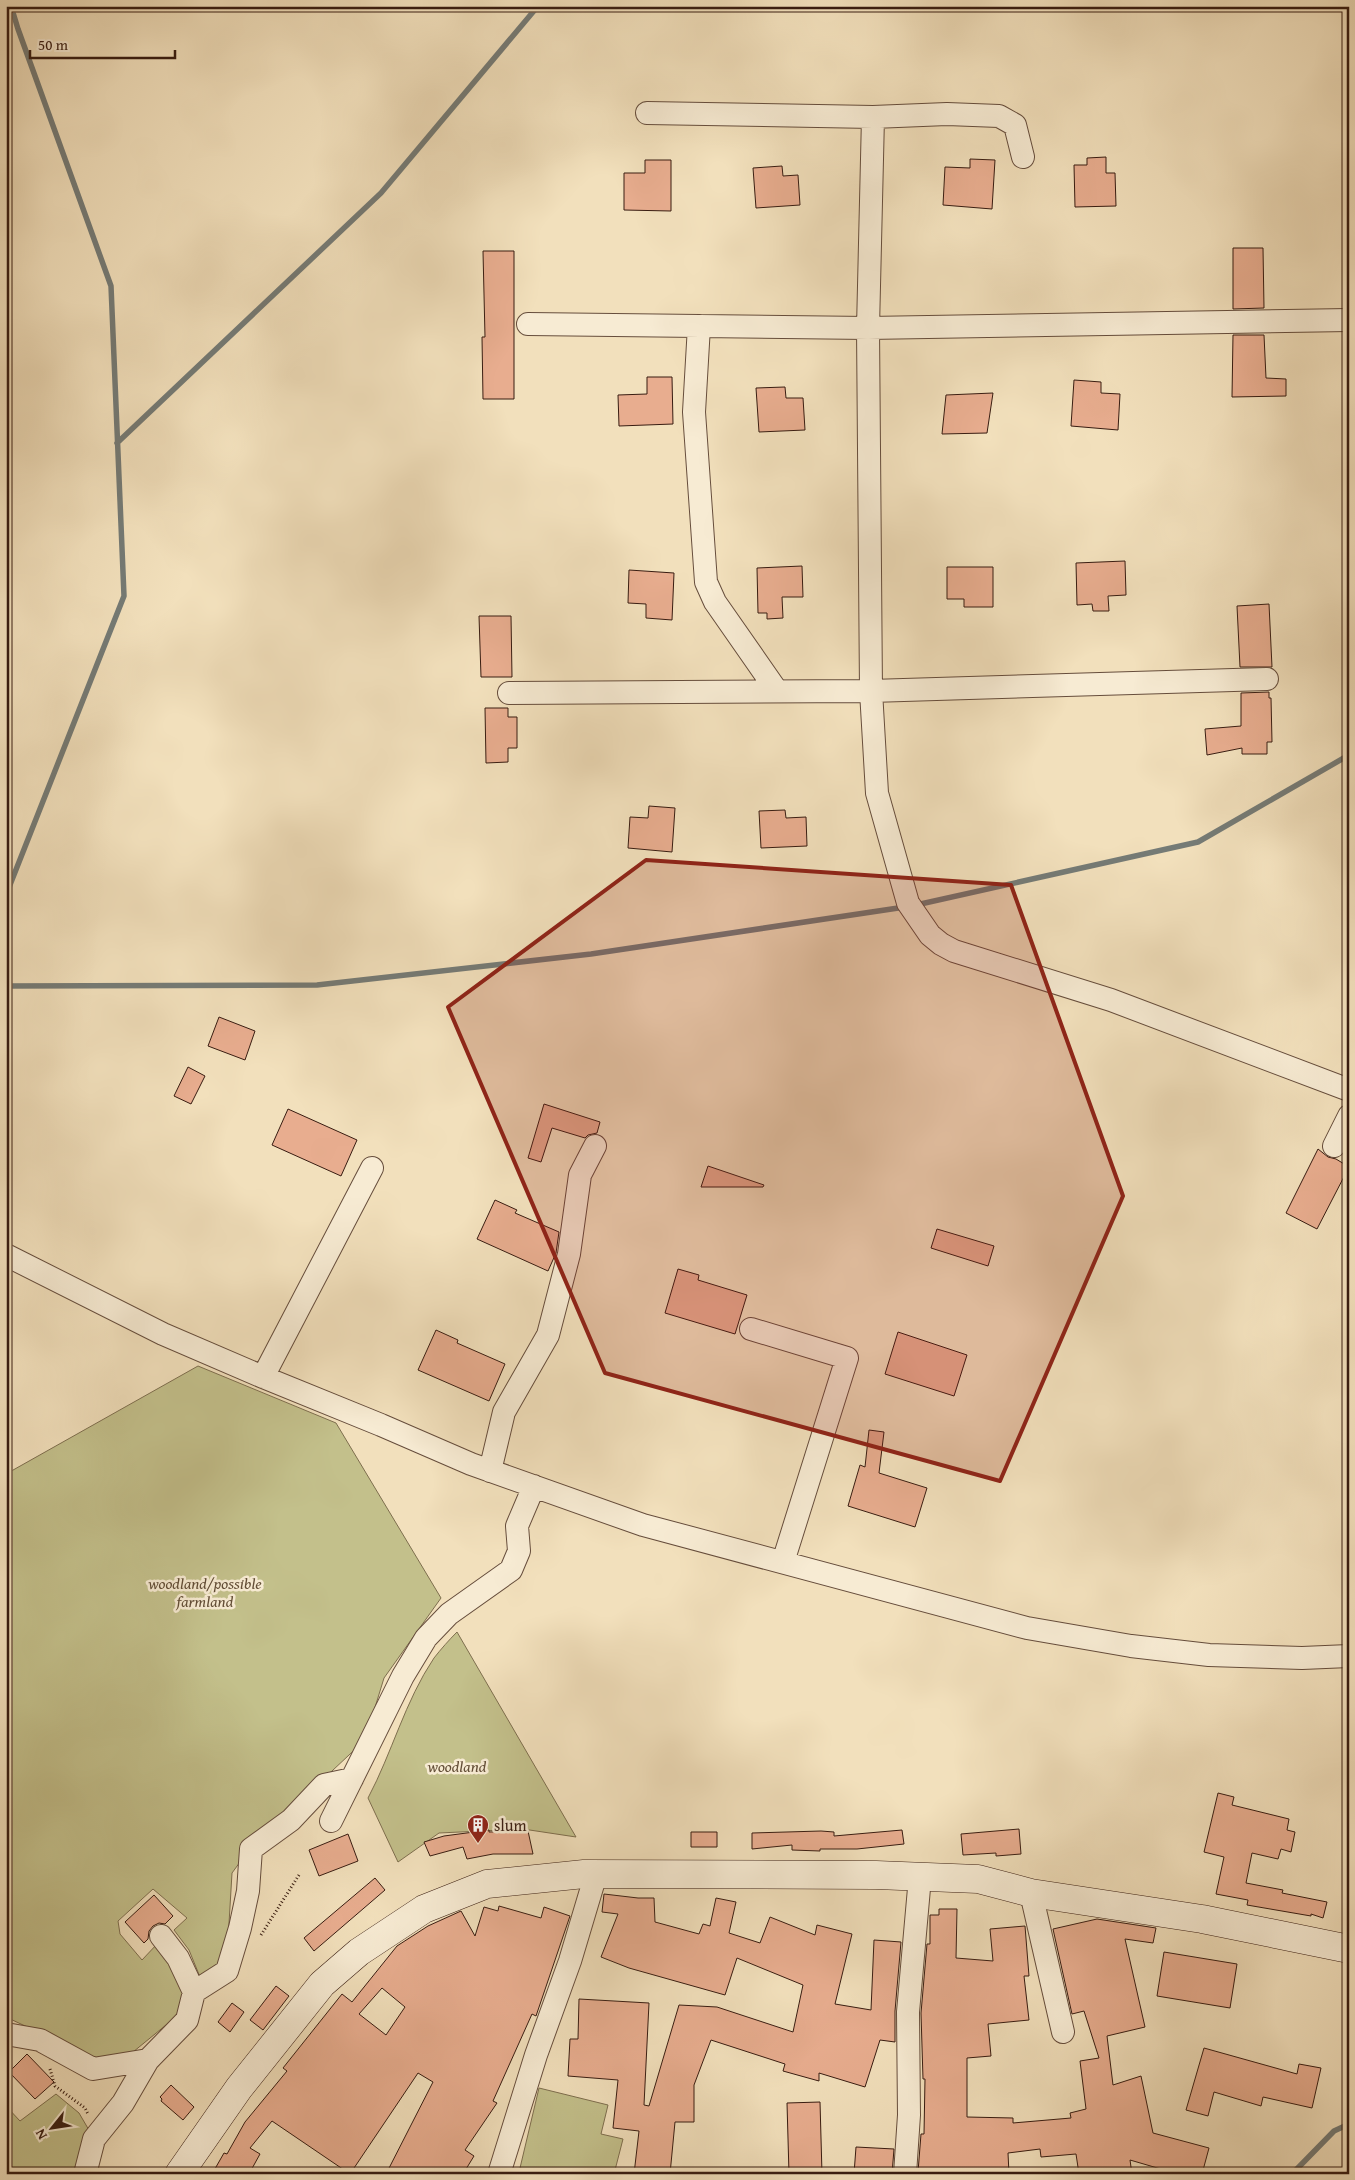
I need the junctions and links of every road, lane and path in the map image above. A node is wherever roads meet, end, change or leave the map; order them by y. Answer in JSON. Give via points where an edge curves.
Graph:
{"nodes":[{"id":1,"x":647,"y":113,"type":"dead end"},
{"id":2,"x":873,"y":117,"type":"junction"},
{"id":3,"x":1023,"y":158,"type":"dead end"},
{"id":4,"x":1349,"y":320,"type":"edge"},
{"id":5,"x":528,"y":324,"type":"dead end"},
{"id":6,"x":699,"y":326,"type":"junction"},
{"id":7,"x":868,"y":328,"type":"junction"},
{"id":8,"x":1267,"y":679,"type":"dead end"},
{"id":9,"x":778,"y":691,"type":"junction"},
{"id":10,"x":871,"y":691,"type":"junction"},
{"id":11,"x":509,"y":693,"type":"dead end"},
{"id":12,"x":1349,"y":1090,"type":"edge"},
{"id":13,"x":1349,"y":1116,"type":"edge"},
{"id":14,"x":595,"y":1146,"type":"dead end"},
{"id":15,"x":1334,"y":1146,"type":"dead end"},
{"id":16,"x":372,"y":1168,"type":"dead end"},
{"id":17,"x":6,"y":1255,"type":"edge"},
{"id":18,"x":751,"y":1329,"type":"dead end"},
{"id":19,"x":263,"y":1377,"type":"junction"},
{"id":20,"x":490,"y":1471,"type":"junction"},
{"id":21,"x":534,"y":1486,"type":"junction"},
{"id":22,"x":783,"y":1562,"type":"junction"},
{"id":23,"x":1349,"y":1656,"type":"edge"},
{"id":24,"x":352,"y":1779,"type":"junction"},
{"id":25,"x":331,"y":1821,"type":"dead end"},
{"id":26,"x":596,"y":1874,"type":"junction"},
{"id":27,"x":299,"y":1875,"type":"dead end"},
{"id":28,"x":920,"y":1877,"type":"junction"},
{"id":29,"x":1031,"y":1893,"type":"junction"},
{"id":30,"x":161,"y":1936,"type":"dead end"},
{"id":31,"x":258,"y":1940,"type":"dead end"},
{"id":32,"x":1349,"y":1949,"type":"edge"},
{"id":33,"x":194,"y":1992,"type":"junction"},
{"id":34,"x":1064,"y":2032,"type":"dead end"},
{"id":35,"x":6,"y":2034,"type":"edge"},
{"id":36,"x":40,"y":2040,"type":"junction"},
{"id":37,"x":148,"y":2060,"type":"junction"},
{"id":38,"x":98,"y":2132,"type":"junction"},
{"id":39,"x":85,"y":2174,"type":"edge"},
{"id":40,"x":179,"y":2174,"type":"edge"},
{"id":41,"x":499,"y":2174,"type":"edge"},
{"id":42,"x":905,"y":2174,"type":"edge"}],
"edges":[{"from":1,"to":2,"type":"street"},
{"from":2,"to":3,"type":"street","via":[[998,116],[1016,125]]},
{"from":2,"to":7,"type":"street"},
{"from":4,"to":7,"type":"street"},
{"from":5,"to":6,"type":"street"},
{"from":6,"to":7,"type":"street"},
{"from":6,"to":9,"type":"street","via":[[694,412],[706,582],[715,602]]},
{"from":7,"to":10,"type":"street"},
{"from":8,"to":10,"type":"street"},
{"from":9,"to":10,"type":"street"},
{"from":9,"to":11,"type":"street"},
{"from":10,"to":12,"type":"street","via":[[877,793],[908,903],[940,944],[1111,1000]]},
{"from":13,"to":15,"type":"street"},
{"from":14,"to":20,"type":"street","via":[[580,1175],[569,1254],[548,1335],[504,1412]]},
{"from":16,"to":19,"type":"street"},
{"from":17,"to":19,"type":"street","via":[[164,1334]]},
{"from":18,"to":22,"type":"street","via":[[846,1358]]},
{"from":19,"to":20,"type":"street"},
{"from":20,"to":21,"type":"street"},
{"from":21,"to":22,"type":"street","via":[[643,1525]]},
{"from":21,"to":24,"type":"street","via":[[517,1526],[519,1551],[511,1570],[450,1614],[426,1638],[403,1676]]},
{"from":22,"to":23,"type":"street","via":[[1027,1628],[1131,1646],[1210,1655]]},
{"from":24,"to":25,"type":"street"},
{"from":24,"to":33,"type":"street","via":[[324,1785],[291,1820],[251,1849],[248,1891],[227,1971]]},
{"from":26,"to":28,"type":"main road"},
{"from":26,"to":40,"type":"main road","via":[[487,1884],[424,1909],[358,1952],[322,1984],[239,2088]]},
{"from":26,"to":41,"type":"street"},
{"from":27,"to":31,"type":"path"},
{"from":28,"to":29,"type":"main road","via":[[978,1879]]},
{"from":28,"to":42,"type":"street","via":[[908,2012],[909,2115]]},
{"from":29,"to":32,"type":"main road","via":[[1202,1919]]},
{"from":29,"to":34,"type":"street"},
{"from":30,"to":33,"type":"street","via":[[178,1958]]},
{"from":33,"to":37,"type":"street","via":[[187,2020]]},
{"from":35,"to":36,"type":"street"},
{"from":36,"to":37,"type":"street","via":[[93,2069]]},
{"from":36,"to":38,"type":"path","via":[[55,2086],[85,2108]]},
{"from":37,"to":38,"type":"street","via":[[123,2103]]},
{"from":38,"to":39,"type":"street"}]}
